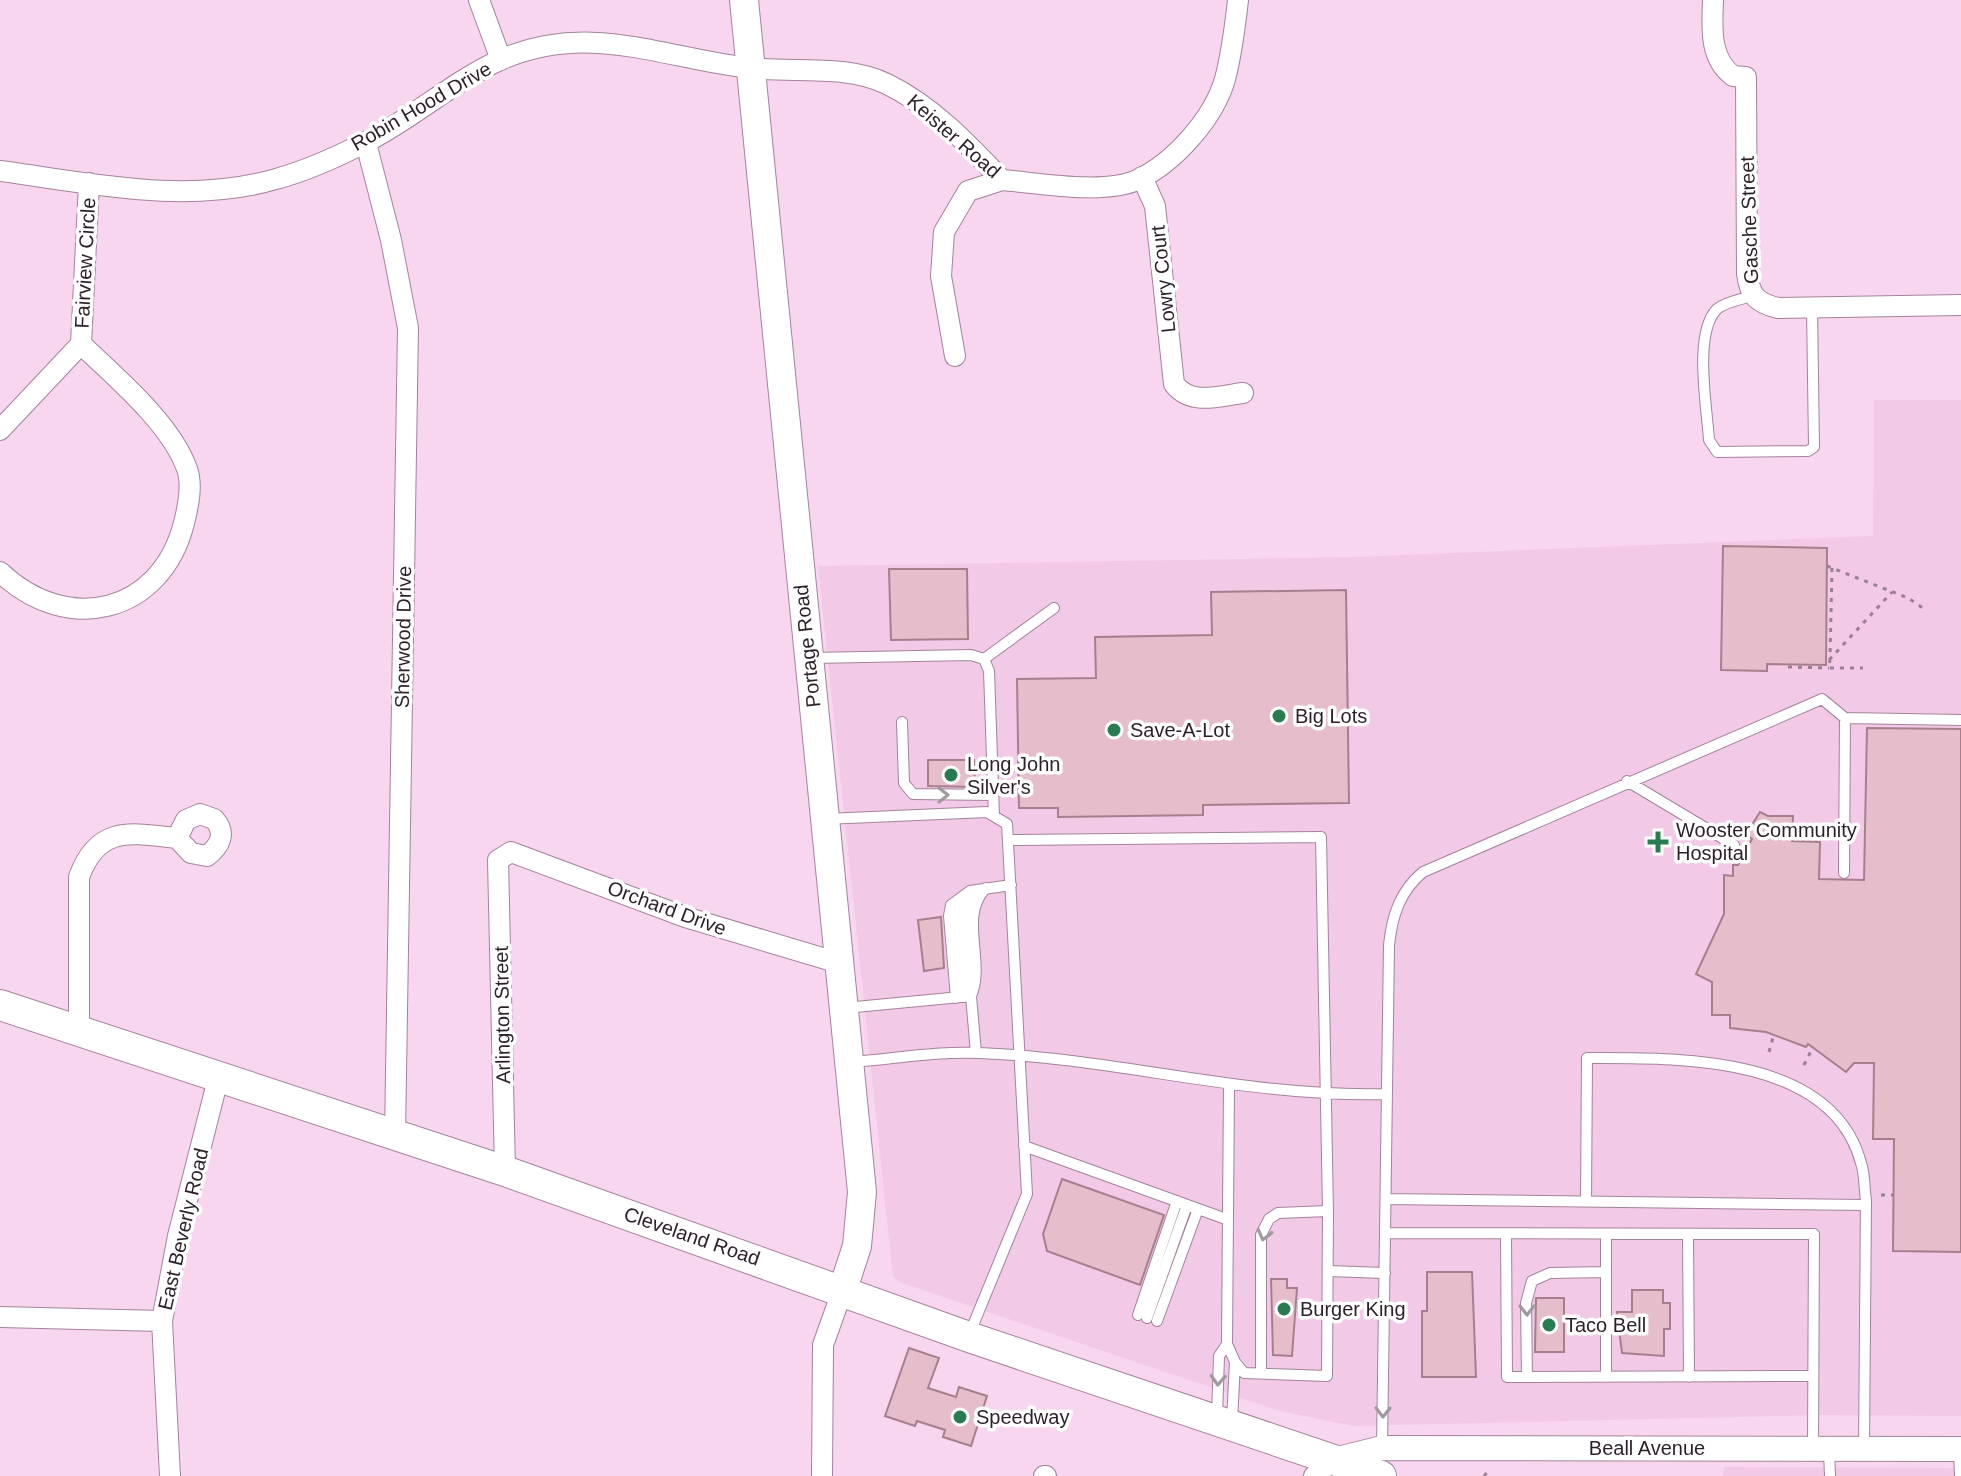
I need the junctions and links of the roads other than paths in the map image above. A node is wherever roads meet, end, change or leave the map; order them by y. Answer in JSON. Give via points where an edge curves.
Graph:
{"nodes":[{"id":1,"x":479,"y":0,"type":"edge"},
{"id":2,"x":744,"y":0,"type":"edge"},
{"id":3,"x":1238,"y":0,"type":"edge"},
{"id":4,"x":1713,"y":0,"type":"edge"},
{"id":5,"x":501,"y":60,"type":"junction"},
{"id":6,"x":750,"y":68,"type":"junction"},
{"id":7,"x":366,"y":143,"type":"junction"},
{"id":8,"x":0,"y":171,"type":"edge"},
{"id":9,"x":1142,"y":177,"type":"junction"},
{"id":10,"x":1002,"y":180,"type":"junction"},
{"id":11,"x":89,"y":183,"type":"junction"},
{"id":12,"x":1752,"y":296,"type":"junction"},
{"id":13,"x":1961,"y":305,"type":"edge"},
{"id":14,"x":1812,"y":307,"type":"junction"},
{"id":15,"x":81,"y":344,"type":"junction"},
{"id":16,"x":955,"y":356,"type":"dead end"},
{"id":17,"x":1243,"y":393,"type":"dead end"},
{"id":18,"x":0,"y":430,"type":"edge"},
{"id":19,"x":0,"y":572,"type":"edge"},
{"id":20,"x":1054,"y":608,"type":"dead end"},
{"id":21,"x":809,"y":659,"type":"junction"},
{"id":22,"x":984,"y":659,"type":"junction"},
{"id":23,"x":1845,"y":718,"type":"junction"},
{"id":24,"x":1961,"y":720,"type":"edge"},
{"id":25,"x":902,"y":722,"type":"dead end"},
{"id":26,"x":1627,"y":781,"type":"junction"},
{"id":27,"x":993,"y":795,"type":"junction"},
{"id":28,"x":994,"y":816,"type":"junction"},
{"id":29,"x":825,"y":819,"type":"junction"},
{"id":30,"x":177,"y":838,"type":"dead end"},
{"id":31,"x":1009,"y":840,"type":"junction"},
{"id":32,"x":1734,"y":845,"type":"dead end"},
{"id":33,"x":498,"y":860,"type":"joint"},
{"id":34,"x":1844,"y":873,"type":"dead end"},
{"id":35,"x":1011,"y":885,"type":"junction"},
{"id":36,"x":979,"y":889,"type":"junction"},
{"id":37,"x":839,"y":963,"type":"junction"},
{"id":38,"x":964,"y":997,"type":"junction"},
{"id":39,"x":0,"y":1005,"type":"edge"},
{"id":40,"x":843,"y":1008,"type":"junction"},
{"id":41,"x":79,"y":1029,"type":"junction"},
{"id":42,"x":976,"y":1053,"type":"junction"},
{"id":43,"x":1020,"y":1056,"type":"junction"},
{"id":44,"x":849,"y":1062,"type":"junction"},
{"id":45,"x":218,"y":1079,"type":"junction"},
{"id":46,"x":1229,"y":1085,"type":"junction"},
{"id":47,"x":1386,"y":1094,"type":"junction"},
{"id":48,"x":1324,"y":1096,"type":"junction"},
{"id":49,"x":395,"y":1136,"type":"junction"},
{"id":50,"x":1024,"y":1146,"type":"junction"},
{"id":51,"x":505,"y":1171,"type":"junction"},
{"id":52,"x":1386,"y":1199,"type":"junction"},
{"id":53,"x":1586,"y":1202,"type":"junction"},
{"id":54,"x":1187,"y":1205,"type":"junction"},
{"id":55,"x":1865,"y":1205,"type":"junction"},
{"id":56,"x":1328,"y":1211,"type":"junction"},
{"id":57,"x":1226,"y":1219,"type":"junction"},
{"id":58,"x":1386,"y":1233,"type":"junction"},
{"id":59,"x":1506,"y":1234,"type":"junction"},
{"id":60,"x":1606,"y":1234,"type":"junction"},
{"id":61,"x":1688,"y":1234,"type":"junction"},
{"id":62,"x":1328,"y":1271,"type":"junction"},
{"id":63,"x":1606,"y":1272,"type":"junction"},
{"id":64,"x":1385,"y":1273,"type":"junction"},
{"id":65,"x":843,"y":1289,"type":"junction"},
{"id":66,"x":0,"y":1317,"type":"edge"},
{"id":67,"x":162,"y":1321,"type":"junction"},
{"id":68,"x":969,"y":1337,"type":"junction"},
{"id":69,"x":1227,"y":1344,"type":"junction"},
{"id":70,"x":1235,"y":1362,"type":"junction"},
{"id":71,"x":1261,"y":1374,"type":"junction"},
{"id":72,"x":1813,"y":1376,"type":"junction"},
{"id":73,"x":1527,"y":1377,"type":"junction"},
{"id":74,"x":1606,"y":1377,"type":"junction"},
{"id":75,"x":1689,"y":1377,"type":"junction"},
{"id":76,"x":1224,"y":1421,"type":"junction"},
{"id":77,"x":1821,"y":1448,"type":"junction"},
{"id":78,"x":1864,"y":1449,"type":"junction"},
{"id":79,"x":1960,"y":1449,"type":"edge"},
{"id":80,"x":1382,"y":1462,"type":"edge"},
{"id":81,"x":1324,"y":1468,"type":"edge"},
{"id":82,"x":170,"y":1476,"type":"edge"},
{"id":83,"x":822,"y":1476,"type":"edge"},
{"id":84,"x":1830,"y":1476,"type":"edge"},
{"id":85,"x":1960,"y":1476,"type":"edge"}],
"edges":[{"from":1,"to":5,"type":"street"},
{"from":2,"to":6,"type":"main road","name":"Portage Road"},
{"from":3,"to":9,"type":"street","name":"Keister Road","via":[[1224,83],[1200,126]]},
{"from":4,"to":12,"type":"street","name":"Gasche Street","via":[[1717,58],[1733,76],[1746,77],[1747,274]]},
{"from":5,"to":6,"type":"street","name":"Robin Hood Drive","via":[[543,47],[599,43],[647,46]]},
{"from":5,"to":7,"type":"street","name":"Robin Hood Drive"},
{"from":6,"to":10,"type":"street","name":"Keister Road","via":[[860,74],[884,82],[933,114]]},
{"from":6,"to":21,"type":"main road","name":"Portage Road"},
{"from":7,"to":11,"type":"street","name":"Robin Hood Drive","via":[[277,179],[225,190],[182,192]]},
{"from":7,"to":49,"type":"street","name":"Sherwood Drive","via":[[408,328]]},
{"from":8,"to":11,"type":"street","name":"Robin Hood Drive"},
{"from":9,"to":10,"type":"street","name":"Keister Road","via":[[1099,187]]},
{"from":9,"to":17,"type":"street","name":"Lowry Court","via":[[1155,206],[1174,384],[1193,399]]},
{"from":10,"to":16,"type":"street","via":[[968,191],[944,232],[941,276]]},
{"from":11,"to":15,"type":"street","name":"Fairview Circle"},
{"from":12,"to":14,"type":"street","name":"Gasche Street","via":[[1778,308]]},
{"from":12,"to":14,"type":"lane","via":[[1719,306],[1703,341],[1710,448],[1717,452],[1814,447]]},
{"from":13,"to":14,"type":"street","name":"Gasche Street"},
{"from":15,"to":18,"type":"street","name":"Fairview Circle"},
{"from":15,"to":19,"type":"street","name":"Fairview Circle","via":[[174,442],[188,471],[188,504],[177,549],[151,583],[115,604],[77,610],[49,606],[18,590]]},
{"from":20,"to":22,"type":"lane"},
{"from":21,"to":22,"type":"lane"},
{"from":21,"to":29,"type":"main road","name":"Portage Road"},
{"from":22,"to":27,"type":"lane","via":[[989,671]]},
{"from":23,"to":24,"type":"lane"},
{"from":23,"to":26,"type":"lane","via":[[1822,699]]},
{"from":23,"to":34,"type":"lane"},
{"from":25,"to":27,"type":"lane","one_way":true,"via":[[904,783],[913,794]]},
{"from":26,"to":32,"type":"lane"},
{"from":26,"to":47,"type":"lane","via":[[1423,872],[1406,889],[1391,924]]},
{"from":27,"to":28,"type":"lane"},
{"from":28,"to":29,"type":"lane","via":[[987,812]]},
{"from":28,"to":31,"type":"lane","via":[[1007,824]]},
{"from":29,"to":37,"type":"main road","name":"Portage Road"},
{"from":30,"to":41,"type":"street","via":[[106,838],[87,855],[79,877]]},
{"from":31,"to":35,"type":"lane"},
{"from":31,"to":48,"type":"lane","via":[[1321,837]]},
{"from":33,"to":37,"type":"street","name":"Orchard Drive","via":[[511,852],[685,917]]},
{"from":33,"to":51,"type":"street","name":"Arlington Street"},
{"from":35,"to":36,"type":"lane"},
{"from":35,"to":43,"type":"lane"},
{"from":36,"to":38,"type":"lane","via":[[973,914],[978,981]]},
{"from":36,"to":38,"type":"lane","via":[[951,905],[949,916]]},
{"from":37,"to":40,"type":"main road","name":"Portage Road"},
{"from":38,"to":40,"type":"lane"},
{"from":38,"to":42,"type":"lane"},
{"from":39,"to":41,"type":"main road","name":"Cleveland Road"},
{"from":40,"to":44,"type":"main road","name":"Portage Road"},
{"from":41,"to":45,"type":"main road","name":"Cleveland Road"},
{"from":42,"to":43,"type":"lane"},
{"from":42,"to":44,"type":"lane"},
{"from":43,"to":46,"type":"lane"},
{"from":43,"to":50,"type":"lane"},
{"from":44,"to":65,"type":"main road","name":"Portage Road","via":[[862,1192],[857,1246]]},
{"from":45,"to":49,"type":"main road","name":"Cleveland Road"},
{"from":45,"to":67,"type":"street","name":"East Beverly Road"},
{"from":46,"to":48,"type":"lane"},
{"from":46,"to":57,"type":"lane"},
{"from":47,"to":48,"type":"lane"},
{"from":47,"to":52,"type":"lane"},
{"from":48,"to":56,"type":"lane"},
{"from":49,"to":51,"type":"main road","name":"Cleveland Road"},
{"from":50,"to":54,"type":"lane"},
{"from":50,"to":68,"type":"lane","via":[[1027,1194]]},
{"from":51,"to":65,"type":"main road","name":"Cleveland Road"},
{"from":52,"to":53,"type":"lane"},
{"from":52,"to":58,"type":"lane"},
{"from":53,"to":55,"type":"lane"},
{"from":53,"to":55,"type":"lane","via":[[1587,1058],[1687,1058],[1722,1063],[1794,1086],[1821,1102],[1844,1127],[1861,1162]]},
{"from":54,"to":54,"type":"lane","via":[[1147,1318]]},
{"from":54,"to":57,"type":"lane"},
{"from":55,"to":78,"type":"lane"},
{"from":56,"to":62,"type":"lane"},
{"from":56,"to":71,"type":"lane","one_way":true,"via":[[1278,1213],[1261,1235]]},
{"from":57,"to":69,"type":"lane"},
{"from":58,"to":59,"type":"lane"},
{"from":58,"to":64,"type":"lane"},
{"from":59,"to":60,"type":"lane"},
{"from":59,"to":73,"type":"lane","via":[[1507,1377]]},
{"from":60,"to":61,"type":"lane"},
{"from":60,"to":63,"type":"lane"},
{"from":61,"to":72,"type":"lane","via":[[1814,1234]]},
{"from":61,"to":75,"type":"lane"},
{"from":62,"to":64,"type":"lane"},
{"from":62,"to":71,"type":"lane","via":[[1327,1376]]},
{"from":63,"to":73,"type":"lane","one_way":true,"via":[[1550,1273],[1532,1281],[1526,1303]]},
{"from":63,"to":74,"type":"lane"},
{"from":64,"to":80,"type":"lane","one_way":true},
{"from":65,"to":68,"type":"main road","name":"Cleveland Road"},
{"from":65,"to":83,"type":"street","via":[[823,1345]]},
{"from":66,"to":67,"type":"street"},
{"from":67,"to":82,"type":"street","name":"East Beverly Road"},
{"from":68,"to":76,"type":"main road","name":"Cleveland Road"},
{"from":69,"to":70,"type":"lane"},
{"from":69,"to":76,"type":"lane","one_way":true,"via":[[1219,1356]]},
{"from":70,"to":71,"type":"lane","via":[[1244,1373]]},
{"from":70,"to":76,"type":"lane"},
{"from":72,"to":75,"type":"lane"},
{"from":72,"to":77,"type":"lane"},
{"from":73,"to":74,"type":"lane"},
{"from":74,"to":75,"type":"lane"},
{"from":76,"to":81,"type":"main road","name":"Cleveland Road"},
{"from":77,"to":78,"type":"street","name":"Beall Avenue"},
{"from":77,"to":80,"type":"street","name":"Beall Avenue"},
{"from":77,"to":84,"type":"lane"},
{"from":78,"to":79,"type":"street","name":"Beall Avenue"},
{"from":79,"to":85,"type":"lane"},
{"from":80,"to":81,"type":"main road","name":"Cleveland Road"}]}
